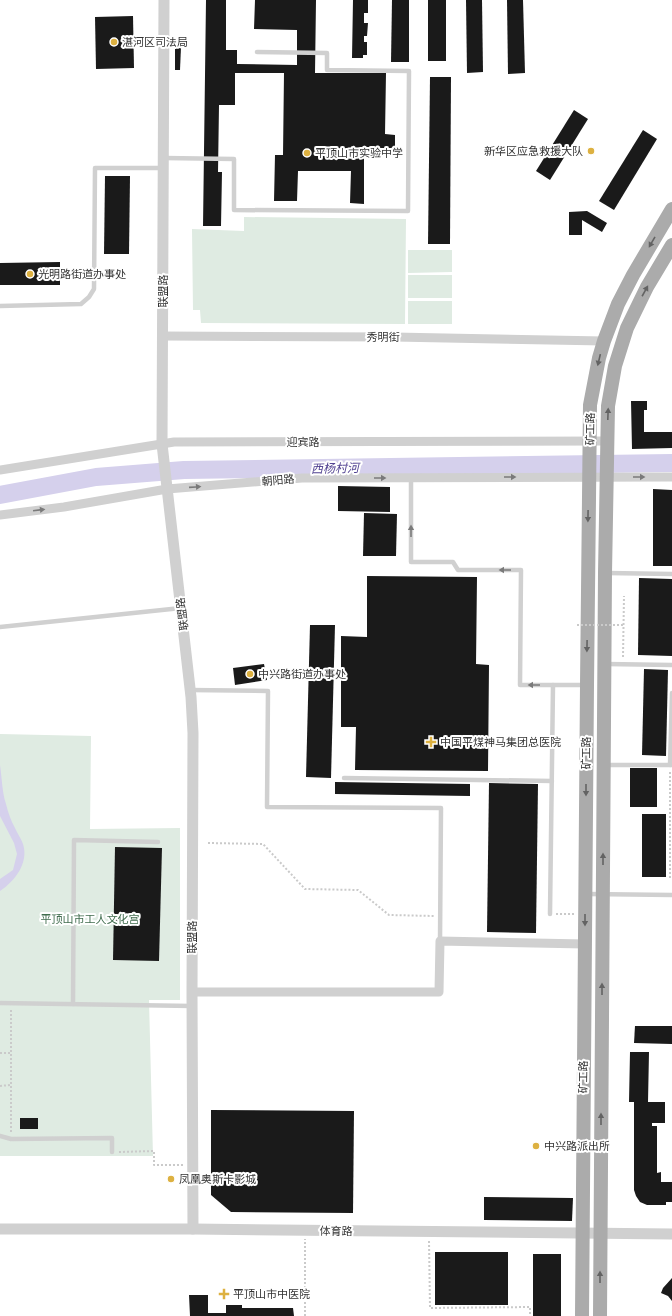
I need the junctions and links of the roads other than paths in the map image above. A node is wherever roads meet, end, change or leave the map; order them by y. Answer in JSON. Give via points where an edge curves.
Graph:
{"nodes":[{"id":1,"x":164,"y":0,"type":"edge"},
{"id":2,"x":257,"y":52,"type":"dead end"},
{"id":3,"x":164,"y":163,"type":"junction"},
{"id":4,"x":672,"y":209,"type":"edge"},
{"id":5,"x":672,"y":245,"type":"edge"},
{"id":6,"x":0,"y":306,"type":"edge"},
{"id":7,"x":162,"y":336,"type":"junction"},
{"id":8,"x":604,"y":341,"type":"junction"},
{"id":9,"x":589,"y":447,"type":"junction"},
{"id":10,"x":607,"y":447,"type":"junction"},
{"id":11,"x":162,"y":448,"type":"junction"},
{"id":12,"x":0,"y":470,"type":"edge"},
{"id":13,"x":589,"y":477,"type":"junction"},
{"id":14,"x":607,"y":477,"type":"junction"},
{"id":15,"x":672,"y":477,"type":"edge"},
{"id":16,"x":411,"y":478,"type":"junction"},
{"id":17,"x":166,"y":486,"type":"junction"},
{"id":18,"x":0,"y":515,"type":"edge"},
{"id":19,"x":605,"y":573,"type":"junction"},
{"id":20,"x":672,"y":574,"type":"edge"},
{"id":21,"x":181,"y":608,"type":"junction"},
{"id":22,"x":0,"y":627,"type":"edge"},
{"id":23,"x":604,"y":664,"type":"junction"},
{"id":24,"x":672,"y":665,"type":"edge"},
{"id":25,"x":553,"y":685,"type":"junction"},
{"id":26,"x":587,"y":685,"type":"junction"},
{"id":27,"x":190,"y":690,"type":"junction"},
{"id":28,"x":672,"y":693,"type":"edge"},
{"id":29,"x":604,"y":765,"type":"junction"},
{"id":30,"x":671,"y":765,"type":"edge"},
{"id":31,"x":344,"y":778,"type":"dead end"},
{"id":32,"x":552,"y":782,"type":"junction"},
{"id":33,"x":158,"y":842,"type":"dead end"},
{"id":34,"x":585,"y":894,"type":"junction"},
{"id":35,"x":603,"y":894,"type":"junction"},
{"id":36,"x":672,"y":895,"type":"edge"},
{"id":37,"x":550,"y":914,"type":"road end"},
{"id":38,"x":440,"y":941,"type":"junction"},
{"id":39,"x":585,"y":944,"type":"junction"},
{"id":40,"x":192,"y":992,"type":"junction"},
{"id":41,"x":0,"y":1003,"type":"edge"},
{"id":42,"x":73,"y":1004,"type":"junction"},
{"id":43,"x":192,"y":1006,"type":"junction"},
{"id":44,"x":0,"y":1136,"type":"edge"},
{"id":45,"x":112,"y":1152,"type":"road end"},
{"id":46,"x":193,"y":1228,"type":"junction"},
{"id":47,"x":0,"y":1229,"type":"edge"},
{"id":48,"x":582,"y":1234,"type":"junction"},
{"id":49,"x":600,"y":1234,"type":"junction"},
{"id":50,"x":672,"y":1234,"type":"edge"},
{"id":51,"x":582,"y":1316,"type":"edge"},
{"id":52,"x":600,"y":1316,"type":"edge"}],
"edges":[{"from":1,"to":3,"type":"street","name":"联盟路"},
{"from":2,"to":3,"type":"lane","via":[[327,53],[327,70],[409,71],[408,211],[234,210],[234,159]]},
{"from":3,"to":6,"type":"lane","via":[[95,168],[94,289],[81,304]]},
{"from":3,"to":7,"type":"street","name":"联盟路"},
{"from":4,"to":8,"type":"main road","name":"矿工路","one_way":true,"via":[[618,304]]},
{"from":10,"to":5,"type":"main road","name":"矿工路","one_way":true,"via":[[608,406],[622,342],[635,309]]},
{"from":7,"to":8,"type":"street","name":"秀明街"},
{"from":7,"to":11,"type":"street","name":"联盟路"},
{"from":8,"to":9,"type":"main road","name":"矿工路","one_way":true,"via":[[590,405]]},
{"from":9,"to":10,"type":"street","name":"迎宾路"},
{"from":9,"to":11,"type":"street","name":"迎宾路","via":[[174,442]]},
{"from":9,"to":13,"type":"main road","name":"矿工路"},
{"from":10,"to":14,"type":"main road","name":"矿工路"},
{"from":11,"to":12,"type":"street","name":"迎宾路"},
{"from":11,"to":17,"type":"street","name":"联盟路"},
{"from":13,"to":14,"type":"street","name":"朝阳路"},
{"from":16,"to":13,"type":"street","name":"朝阳路","one_way":true},
{"from":13,"to":26,"type":"main road","name":"矿工路","one_way":true},
{"from":14,"to":15,"type":"street","name":"朝阳路","one_way":true},
{"from":14,"to":19,"type":"main road","name":"矿工路"},
{"from":17,"to":16,"type":"street","name":"朝阳路","one_way":true,"via":[[302,478]]},
{"from":25,"to":16,"type":"lane","one_way":true,"via":[[520,685],[521,570],[458,570],[453,562],[411,562]]},
{"from":18,"to":17,"type":"street","name":"朝阳路","one_way":true,"via":[[64,507]]},
{"from":17,"to":21,"type":"street","name":"联盟路"},
{"from":19,"to":20,"type":"lane"},
{"from":19,"to":23,"type":"main road","name":"矿工路"},
{"from":21,"to":22,"type":"lane"},
{"from":21,"to":27,"type":"street","name":"联盟路"},
{"from":23,"to":24,"type":"lane"},
{"from":23,"to":29,"type":"main road","name":"矿工路"},
{"from":25,"to":26,"type":"lane"},
{"from":25,"to":32,"type":"lane"},
{"from":26,"to":34,"type":"main road","name":"矿工路","one_way":true},
{"from":27,"to":38,"type":"lane","via":[[268,691],[267,807],[441,808]]},
{"from":27,"to":40,"type":"street","name":"联盟路","via":[[193,733]]},
{"from":28,"to":30,"type":"lane"},
{"from":29,"to":30,"type":"lane"},
{"from":35,"to":29,"type":"main road","name":"矿工路","one_way":true},
{"from":31,"to":32,"type":"lane"},
{"from":32,"to":37,"type":"lane"},
{"from":33,"to":42,"type":"lane","via":[[74,840]]},
{"from":34,"to":35,"type":"lane"},
{"from":34,"to":39,"type":"main road","name":"矿工路","one_way":true},
{"from":35,"to":36,"type":"lane"},
{"from":49,"to":35,"type":"main road","name":"矿工路","one_way":true},
{"from":38,"to":39,"type":"street"},
{"from":38,"to":40,"type":"street","via":[[439,992]]},
{"from":39,"to":48,"type":"main road","name":"矿工路"},
{"from":40,"to":43,"type":"street","name":"联盟路"},
{"from":41,"to":42,"type":"lane"},
{"from":42,"to":43,"type":"lane"},
{"from":43,"to":46,"type":"street","name":"联盟路"},
{"from":44,"to":45,"type":"lane","via":[[10,1139],[112,1138]]},
{"from":46,"to":47,"type":"street","name":"体育路"},
{"from":46,"to":48,"type":"street","name":"体育路"},
{"from":48,"to":49,"type":"street","name":"体育路"},
{"from":48,"to":51,"type":"main road","name":"矿工路"},
{"from":49,"to":50,"type":"street","name":"体育路"},
{"from":52,"to":49,"type":"main road","name":"矿工路","one_way":true}]}
